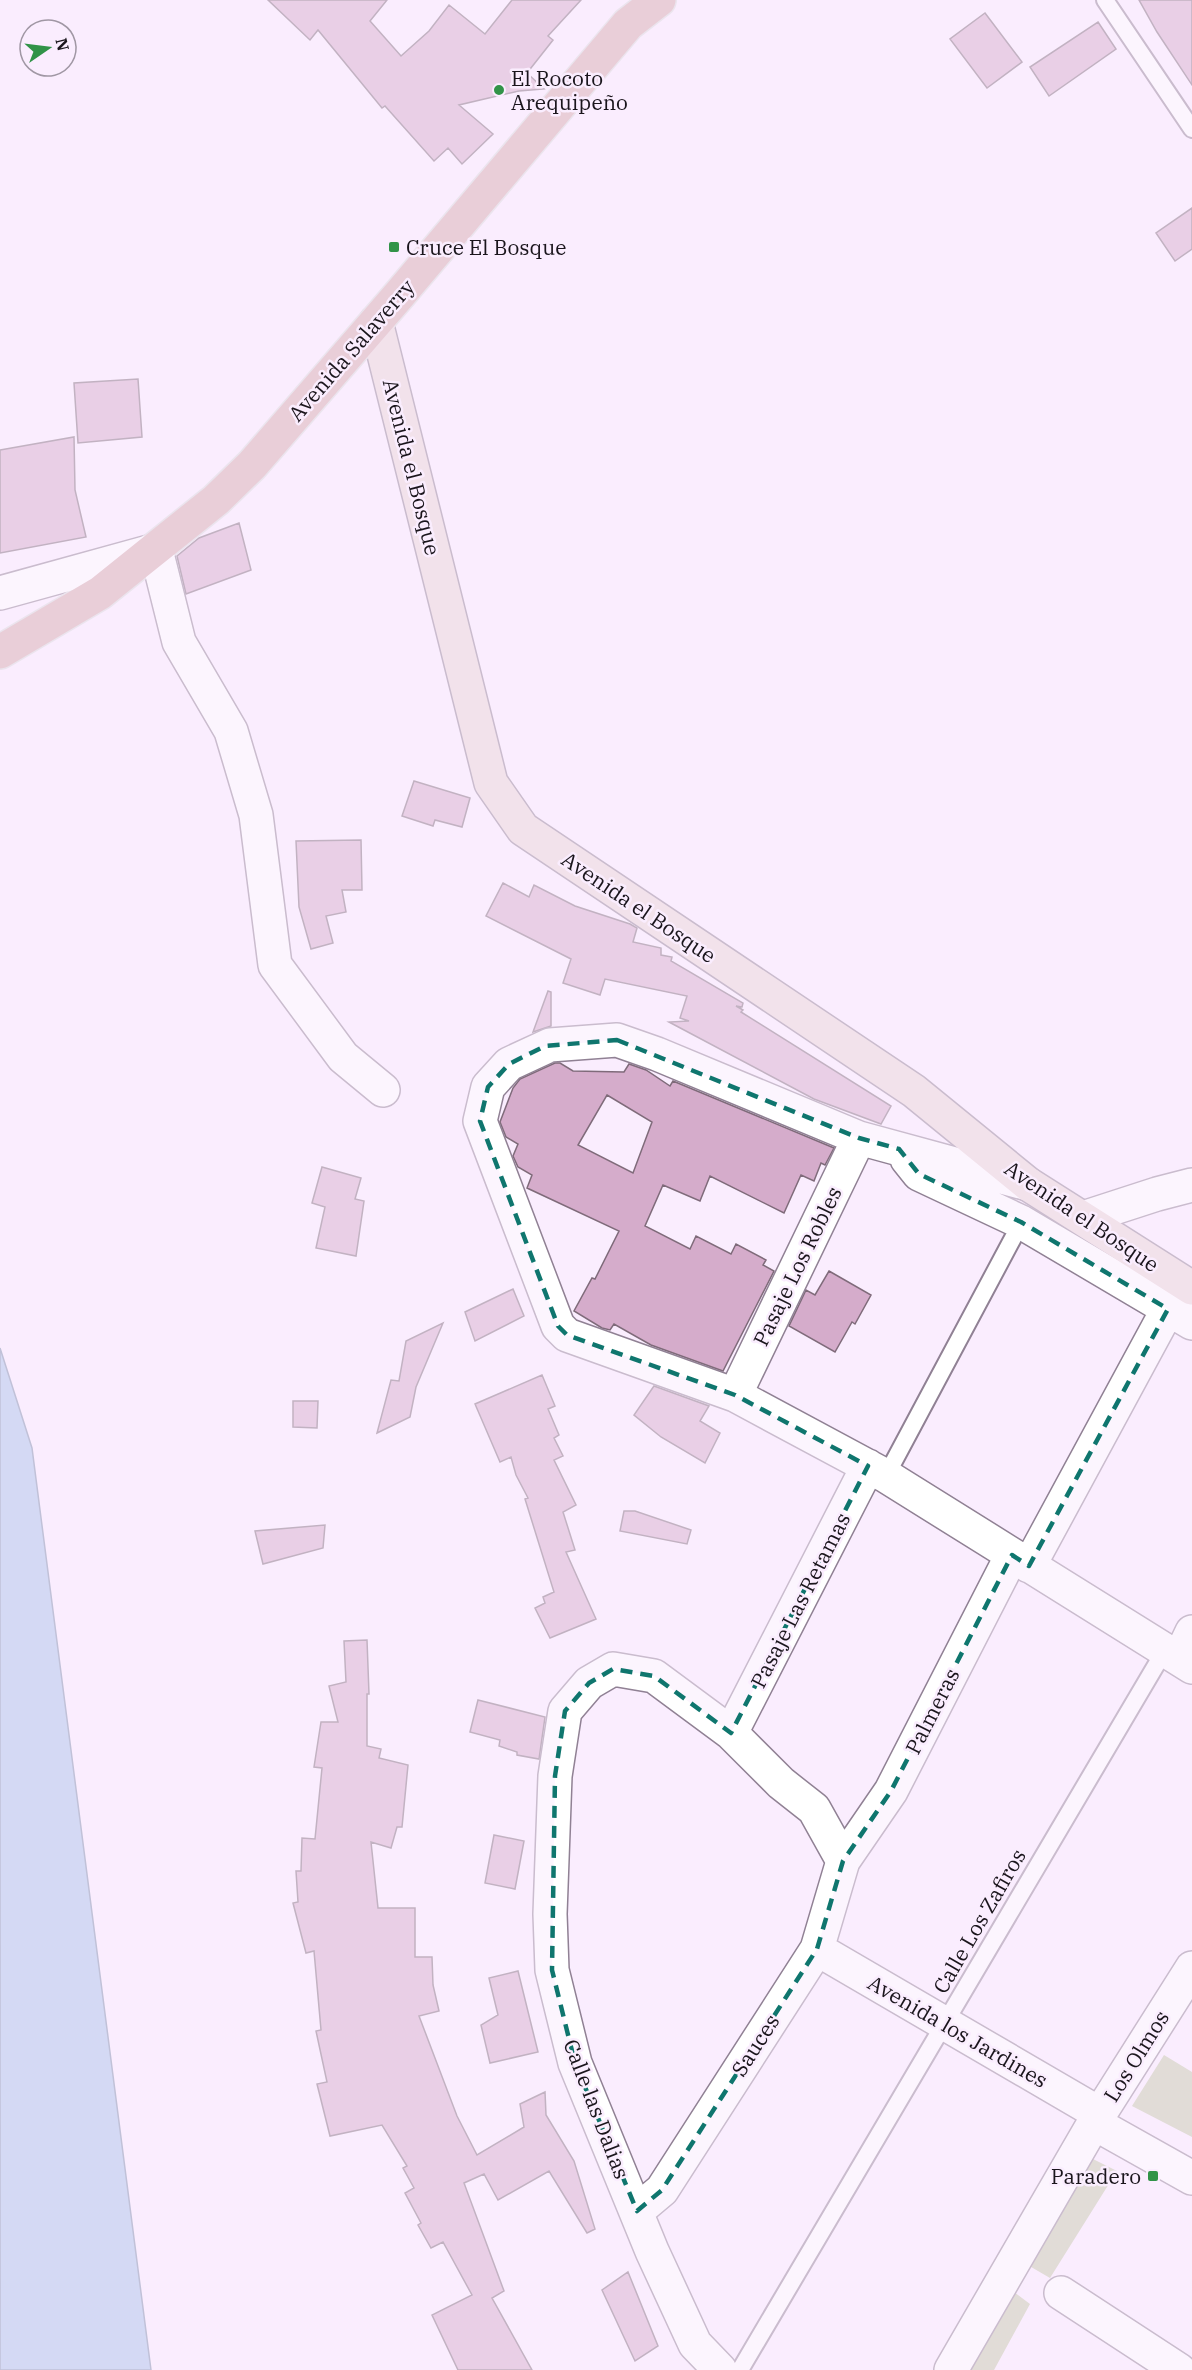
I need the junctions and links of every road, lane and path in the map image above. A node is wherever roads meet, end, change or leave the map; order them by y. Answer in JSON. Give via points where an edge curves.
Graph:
{"nodes":[{"id":1,"x":659,"y":0,"type":"edge"},
{"id":2,"x":1105,"y":0,"type":"edge"},
{"id":3,"x":1192,"y":129,"type":"edge"},
{"id":4,"x":376,"y":322,"type":"junction"},
{"id":5,"x":156,"y":550,"type":"junction"},
{"id":6,"x":0,"y":593,"type":"edge"},
{"id":7,"x":0,"y":652,"type":"edge"},
{"id":8,"x":383,"y":1090,"type":"dead end"},
{"id":9,"x":859,"y":1138,"type":"junction"},
{"id":10,"x":899,"y":1149,"type":"junction"},
{"id":11,"x":1028,"y":1184,"type":"junction"},
{"id":12,"x":1192,"y":1185,"type":"edge"},
{"id":13,"x":1083,"y":1218,"type":"junction"},
{"id":14,"x":1013,"y":1238,"type":"dead end"},
{"id":15,"x":1192,"y":1288,"type":"edge"},
{"id":16,"x":1180,"y":1316,"type":"edge"},
{"id":17,"x":735,"y":1395,"type":"junction"},
{"id":18,"x":877,"y":1471,"type":"junction"},
{"id":19,"x":1020,"y":1560,"type":"junction"},
{"id":20,"x":1182,"y":1652,"type":"edge"},
{"id":21,"x":731,"y":1733,"type":"junction"},
{"id":22,"x":843,"y":1861,"type":"junction"},
{"id":23,"x":817,"y":1948,"type":"junction"},
{"id":24,"x":1192,"y":1968,"type":"edge"},
{"id":25,"x":945,"y":2024,"type":"junction"},
{"id":26,"x":1097,"y":2119,"type":"junction"},
{"id":27,"x":1192,"y":2178,"type":"edge"},
{"id":28,"x":637,"y":2211,"type":"junction"},
{"id":29,"x":1061,"y":2293,"type":"dead end"},
{"id":30,"x":720,"y":2370,"type":"edge"},
{"id":31,"x":740,"y":2370,"type":"edge"},
{"id":32,"x":951,"y":2370,"type":"edge"},
{"id":33,"x":1179,"y":2370,"type":"edge"}],
"edges":[{"from":1,"to":4,"type":"main road","name":"Avenida Salaverry","via":[[628,24]]},
{"from":2,"to":3,"type":"lane"},
{"from":4,"to":5,"type":"main road","name":"Avenida Salaverry","via":[[252,465]]},
{"from":4,"to":11,"type":"street","name":"Avenida el Bosque","via":[[491,783],[523,829],[914,1091]]},
{"from":5,"to":6,"type":"street"},
{"from":5,"to":7,"type":"main road","name":"Avenida Salaverry","via":[[100,593]]},
{"from":5,"to":8,"type":"street","via":[[179,642],[231,731],[256,815],[275,965],[343,1057]]},
{"from":9,"to":10,"type":"street"},
{"from":9,"to":17,"type":"street","name":"Pasaje Los Robles"},
{"from":9,"to":17,"type":"street","via":[[617,1041],[545,1046],[509,1064],[488,1088],[480,1121],[558,1326],[567,1335]]},
{"from":10,"to":11,"type":"street"},
{"from":10,"to":16,"type":"street","via":[[919,1174],[1021,1222]]},
{"from":11,"to":13,"type":"street","name":"Avenida el Bosque"},
{"from":12,"to":13,"type":"street"},
{"from":13,"to":15,"type":"street","name":"Avenida el Bosque"},
{"from":14,"to":18,"type":"lane"},
{"from":16,"to":19,"type":"street","name":"Palmeras"},
{"from":17,"to":18,"type":"street"},
{"from":18,"to":19,"type":"street"},
{"from":18,"to":21,"type":"street","name":"Pasaje Las Retamas"},
{"from":19,"to":20,"type":"street"},
{"from":19,"to":22,"type":"street","name":"Palmeras","via":[[891,1791]]},
{"from":20,"to":25,"type":"lane","name":"Calle Los Zafiros"},
{"from":21,"to":22,"type":"street","via":[[781,1784],[814,1809]]},
{"from":21,"to":28,"type":"street","name":"Calle las Dalias","via":[[654,1676],[613,1669],[589,1683],[565,1711],[555,1776],[552,1970],[575,2063]]},
{"from":22,"to":23,"type":"street","name":"Sauces"},
{"from":23,"to":25,"type":"street","name":"Avenida los Jardines"},
{"from":23,"to":28,"type":"street","name":"Sauces","via":[[662,2190]]},
{"from":24,"to":26,"type":"street","name":"Los Olmos"},
{"from":25,"to":26,"type":"street","name":"Avenida los Jardines"},
{"from":25,"to":31,"type":"lane","name":"Calle Los Zafiros"},
{"from":26,"to":27,"type":"street","name":"Avenida los Jardines"},
{"from":26,"to":32,"type":"street","name":"Los Olmos"},
{"from":28,"to":30,"type":"street","name":"Calle las Dalias","via":[[695,2344]]},
{"from":29,"to":33,"type":"street"}]}
